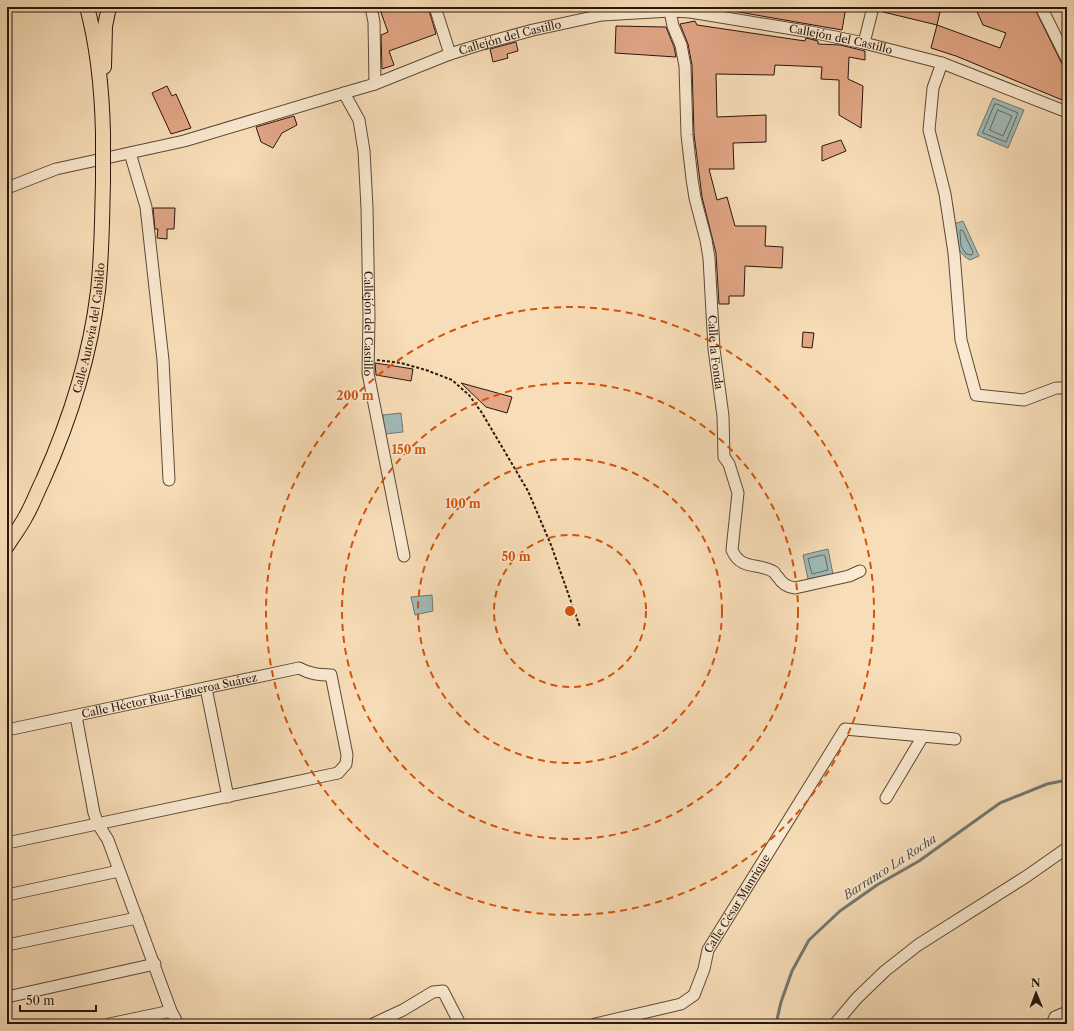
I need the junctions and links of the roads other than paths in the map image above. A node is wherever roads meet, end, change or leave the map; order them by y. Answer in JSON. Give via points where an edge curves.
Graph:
{"nodes":[{"id":1,"x":83,"y":7,"type":"edge"},
{"id":2,"x":87,"y":7,"type":"edge"},
{"id":3,"x":109,"y":7,"type":"edge"},
{"id":4,"x":118,"y":7,"type":"edge"},
{"id":5,"x":371,"y":7,"type":"edge"},
{"id":6,"x":435,"y":7,"type":"edge"},
{"id":7,"x":716,"y":7,"type":"edge"},
{"id":8,"x":873,"y":7,"type":"edge"},
{"id":9,"x":1041,"y":7,"type":"edge"},
{"id":10,"x":690,"y":10,"type":"edge"},
{"id":11,"x":670,"y":11,"type":"junction"},
{"id":12,"x":702,"y":14,"type":"junction"},
{"id":13,"x":93,"y":28,"type":"junction"},
{"id":14,"x":864,"y":43,"type":"junction"},
{"id":15,"x":106,"y":53,"type":"junction"},
{"id":16,"x":450,"y":54,"type":"junction"},
{"id":17,"x":1067,"y":59,"type":"edge"},
{"id":18,"x":942,"y":62,"type":"junction"},
{"id":19,"x":375,"y":84,"type":"junction"},
{"id":20,"x":102,"y":93,"type":"junction"},
{"id":21,"x":344,"y":93,"type":"junction"},
{"id":22,"x":1067,"y":112,"type":"edge"},
{"id":23,"x":130,"y":153,"type":"junction"},
{"id":24,"x":7,"y":187,"type":"edge"},
{"id":25,"x":1067,"y":388,"type":"edge"},
{"id":26,"x":169,"y":480,"type":"dead end"},
{"id":27,"x":7,"y":546,"type":"edge"},
{"id":28,"x":404,"y":556,"type":"dead end"},
{"id":29,"x":860,"y":571,"type":"dead end"},
{"id":30,"x":206,"y":688,"type":"junction"},
{"id":31,"x":76,"y":716,"type":"junction"},
{"id":32,"x":7,"y":730,"type":"edge"},
{"id":33,"x":923,"y":736,"type":"junction"},
{"id":34,"x":955,"y":739,"type":"dead end"},
{"id":35,"x":228,"y":797,"type":"junction"},
{"id":36,"x":886,"y":798,"type":"dead end"},
{"id":37,"x":98,"y":824,"type":"junction"},
{"id":38,"x":7,"y":843,"type":"edge"},
{"id":39,"x":1067,"y":848,"type":"edge"},
{"id":40,"x":119,"y":871,"type":"junction"},
{"id":41,"x":7,"y":895,"type":"edge"},
{"id":42,"x":137,"y":918,"type":"junction"},
{"id":43,"x":7,"y":946,"type":"edge"},
{"id":44,"x":155,"y":964,"type":"junction"},
{"id":45,"x":7,"y":997,"type":"edge"},
{"id":46,"x":171,"y":1011,"type":"junction"},
{"id":47,"x":1067,"y":1012,"type":"edge"},
{"id":48,"x":109,"y":1024,"type":"edge"},
{"id":49,"x":178,"y":1024,"type":"edge"},
{"id":50,"x":373,"y":1024,"type":"edge"},
{"id":51,"x":460,"y":1024,"type":"edge"},
{"id":52,"x":596,"y":1024,"type":"edge"},
{"id":53,"x":834,"y":1024,"type":"edge"},
{"id":54,"x":1052,"y":1024,"type":"edge"}],
"edges":[{"from":1,"to":13,"type":"main road"},
{"from":2,"to":13,"type":"main road","name":"Calle Autovía del Cabildo"},
{"from":3,"to":15,"type":"main road","name":"Calle Autovía del Cabildo","via":[[105,26]]},
{"from":4,"to":15,"type":"main road"},
{"from":5,"to":19,"type":"street","via":[[374,22]]},
{"from":6,"to":16,"type":"street"},
{"from":7,"to":12,"type":"street"},
{"from":8,"to":14,"type":"street"},
{"from":9,"to":17,"type":"street"},
{"from":10,"to":11,"type":"street","name":"Callejón del Castillo"},
{"from":10,"to":12,"type":"street","name":"Callejón del Castillo"},
{"from":11,"to":16,"type":"street","name":"Callejón del Castillo","via":[[602,15]]},
{"from":11,"to":29,"type":"street","name":"Calle la Fonda","via":[[685,66],[694,198],[709,258],[714,349],[723,416],[724,457],[729,464],[738,493],[732,550],[740,562],[775,573],[788,587],[795,588],[849,576]]},
{"from":12,"to":14,"type":"street","name":"Callejón del Castillo"},
{"from":13,"to":20,"type":"main road","name":"Calle Autovía del Cabildo"},
{"from":14,"to":18,"type":"street","name":"Callejón del Castillo"},
{"from":15,"to":20,"type":"main road","name":"Calle Autovía del Cabildo"},
{"from":16,"to":19,"type":"street","name":"Callejón del Castillo"},
{"from":18,"to":22,"type":"street","name":"Callejón del Castillo"},
{"from":18,"to":25,"type":"street","via":[[933,88],[929,130],[944,194],[952,245],[961,340],[976,395],[1024,400],[1056,388]]},
{"from":19,"to":21,"type":"street","name":"Callejón del Castillo"},
{"from":20,"to":27,"type":"main road","name":"Calle Autovía del Cabildo","bridge":true,"via":[[102,231],[98,290],[91,336],[71,411],[57,448],[26,516]]},
{"from":21,"to":23,"type":"street","name":"Callejón del Castillo","via":[[184,141]]},
{"from":21,"to":28,"type":"street","name":"Callejón del Castillo","via":[[359,120],[364,151],[369,317],[368,373]]},
{"from":23,"to":24,"type":"street","name":"Callejón del Castillo","via":[[56,169]]},
{"from":23,"to":26,"type":"street","via":[[146,207],[163,360]]},
{"from":30,"to":31,"type":"street","name":"Calle Héctor Rua-Figueroa Suárez"},
{"from":30,"to":35,"type":"street"},
{"from":30,"to":35,"type":"street","name":"Calle Héctor Rua-Figueroa Suárez","via":[[299,668],[309,673],[331,675],[347,755],[346,764],[338,773]]},
{"from":31,"to":32,"type":"street","name":"Calle Héctor Rua-Figueroa Suárez"},
{"from":31,"to":37,"type":"street"},
{"from":33,"to":34,"type":"street"},
{"from":33,"to":36,"type":"street"},
{"from":33,"to":52,"type":"street","name":"Calle César Manrique","via":[[845,729],[708,950],[694,995],[681,1004]]},
{"from":35,"to":37,"type":"street"},
{"from":37,"to":38,"type":"street"},
{"from":37,"to":40,"type":"street","via":[[108,840]]},
{"from":39,"to":53,"type":"street","via":[[918,945],[885,971]]},
{"from":40,"to":41,"type":"street"},
{"from":40,"to":42,"type":"street"},
{"from":42,"to":43,"type":"street"},
{"from":42,"to":44,"type":"street"},
{"from":44,"to":45,"type":"street"},
{"from":44,"to":46,"type":"street"},
{"from":46,"to":48,"type":"street"},
{"from":46,"to":49,"type":"street"},
{"from":47,"to":54,"type":"street","via":[[1055,1017]]},
{"from":50,"to":51,"type":"street","via":[[432,992],[443,991]]}]}
